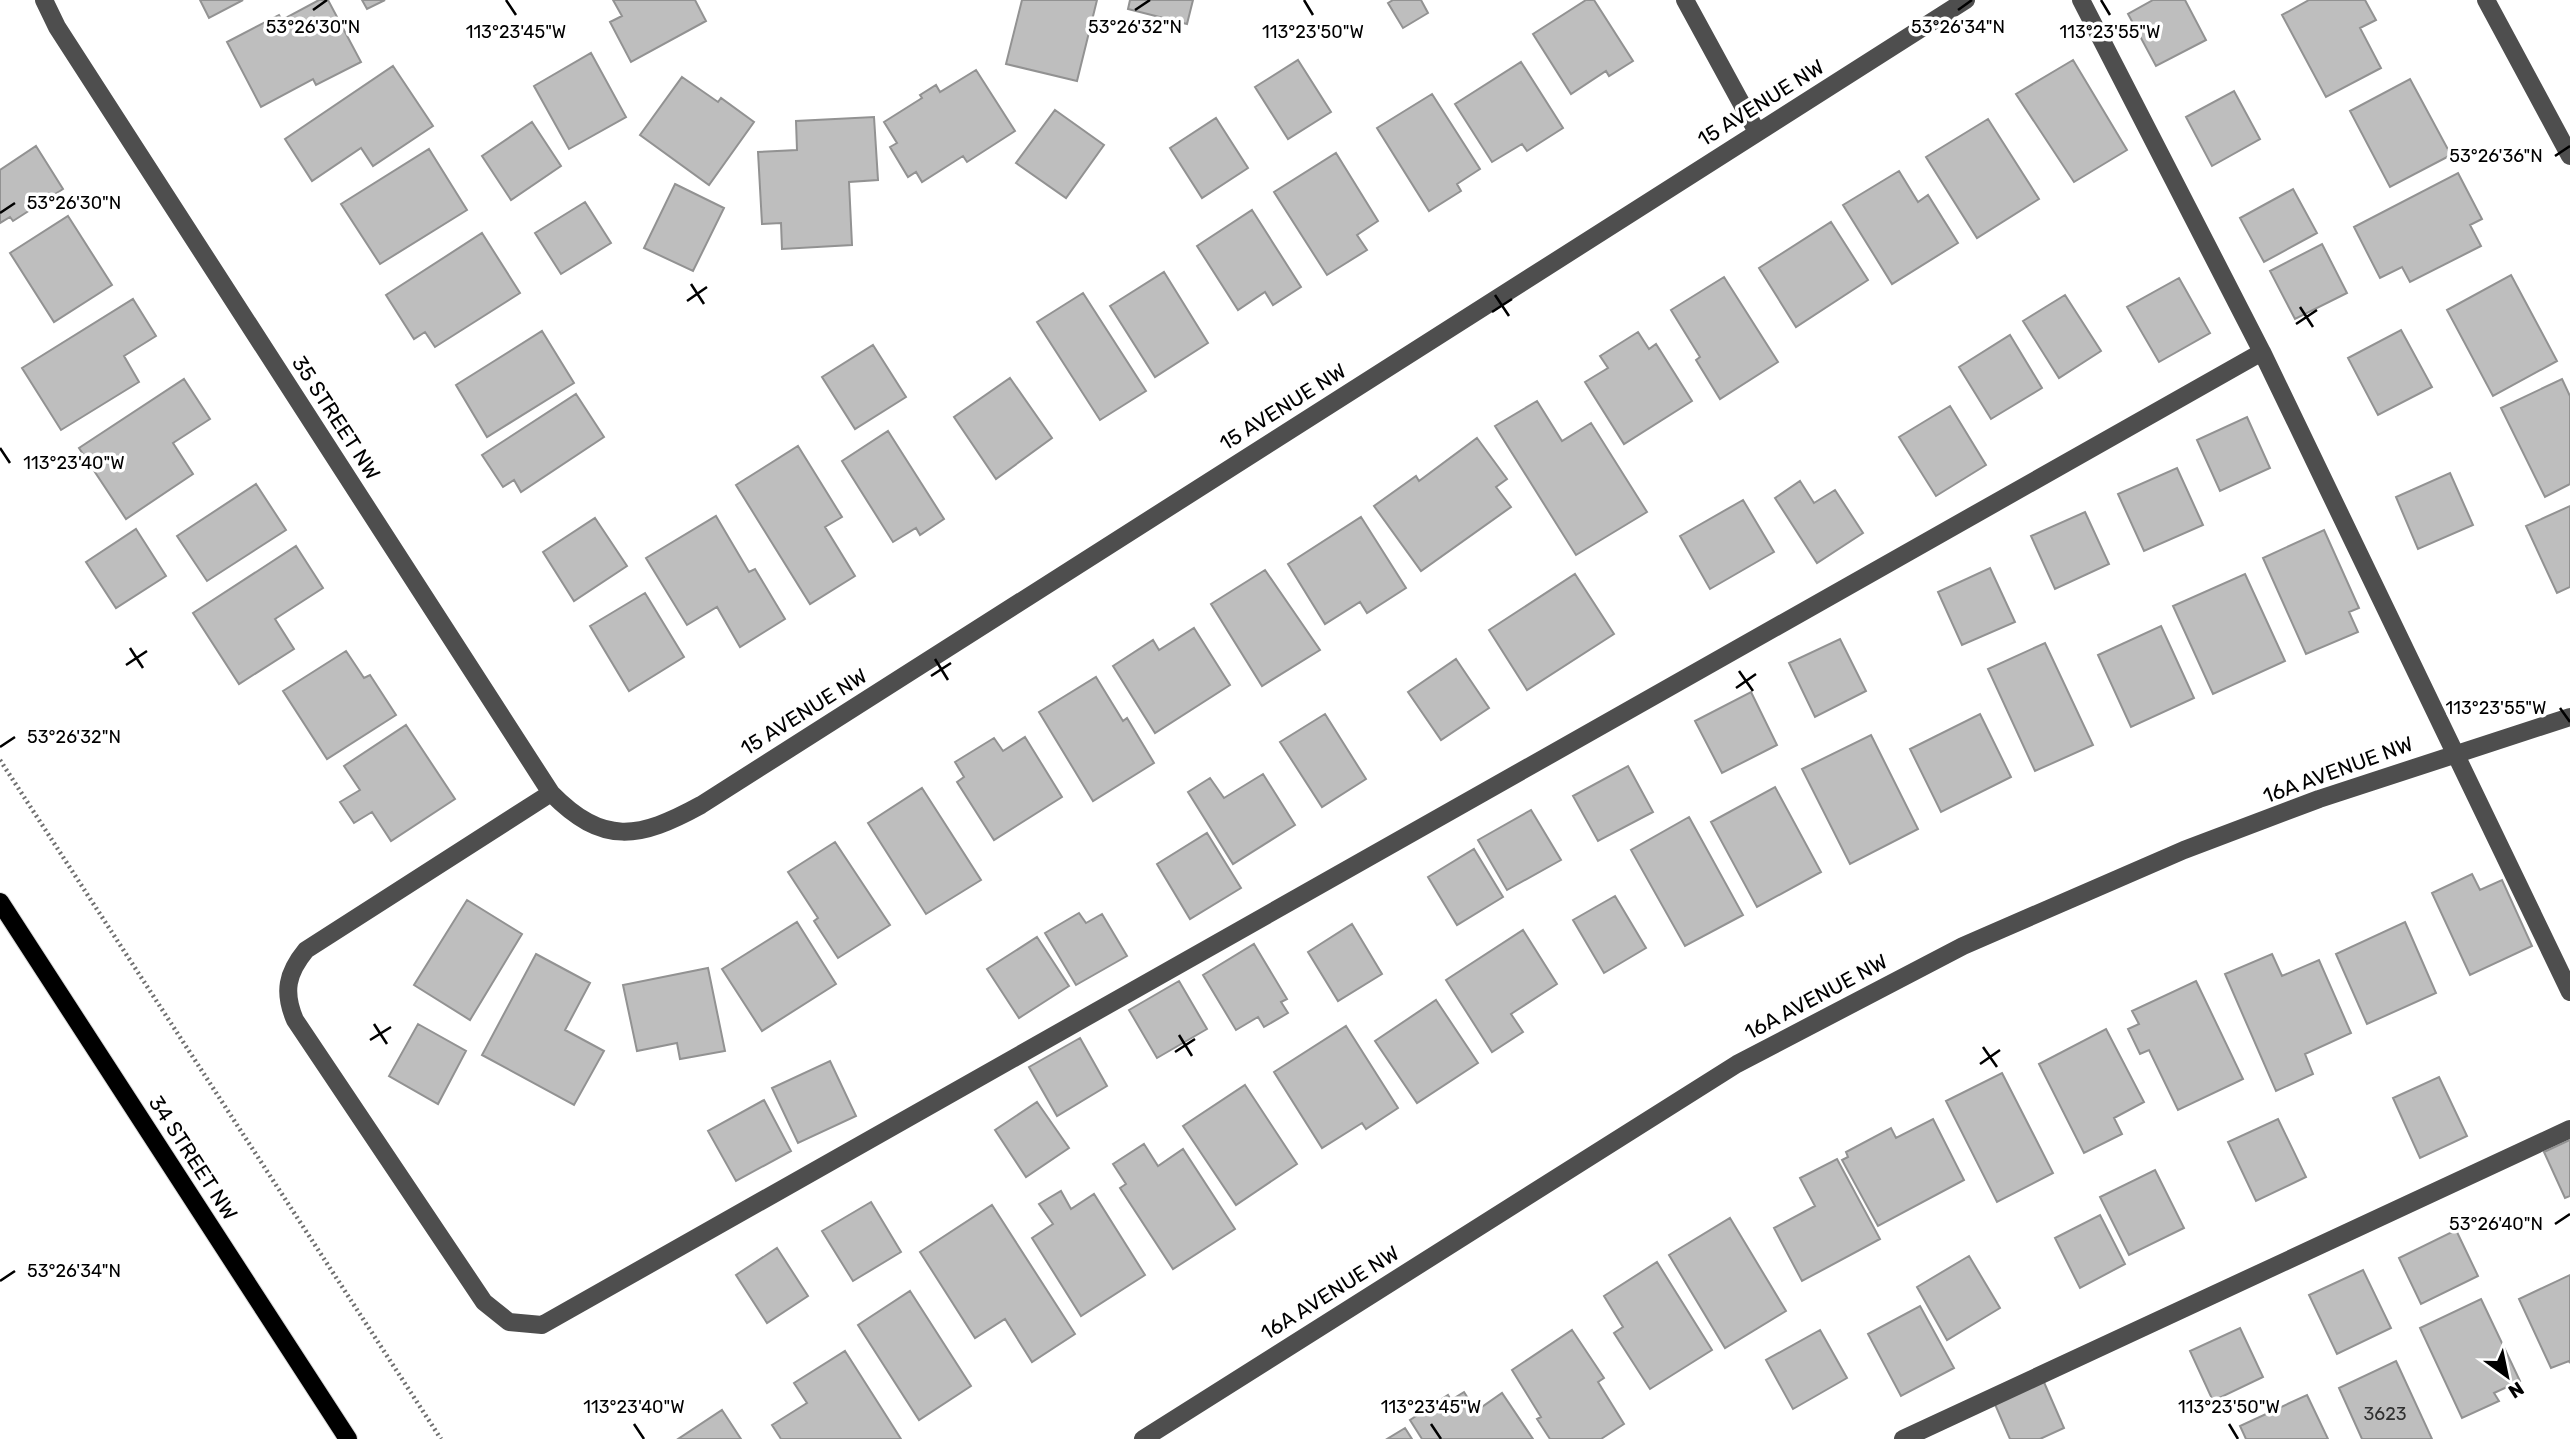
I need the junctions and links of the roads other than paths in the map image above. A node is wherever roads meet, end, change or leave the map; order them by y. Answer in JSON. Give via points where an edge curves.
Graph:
{"nodes":[{"id":1,"x":44,"y":0,"type":"edge"},
{"id":2,"x":1685,"y":0,"type":"edge"},
{"id":3,"x":1966,"y":0,"type":"edge"},
{"id":4,"x":2081,"y":0,"type":"edge"},
{"id":5,"x":2486,"y":0,"type":"edge"},
{"id":6,"x":1757,"y":132,"type":"junction"},
{"id":7,"x":2570,"y":156,"type":"edge"},
{"id":8,"x":2262,"y":352,"type":"junction"},
{"id":9,"x":2570,"y":717,"type":"edge"},
{"id":10,"x":2454,"y":753,"type":"junction"},
{"id":11,"x":551,"y":793,"type":"junction"},
{"id":12,"x":616,"y":833,"type":"joint"},
{"id":13,"x":0,"y":902,"type":"edge"},
{"id":14,"x":2570,"y":992,"type":"edge"},
{"id":15,"x":2570,"y":1129,"type":"edge"},
{"id":16,"x":348,"y":1439,"type":"edge"},
{"id":17,"x":1143,"y":1439,"type":"edge"},
{"id":18,"x":1903,"y":1439,"type":"edge"}],
"edges":[{"from":1,"to":11,"type":"street","name":"35 STREET NW","via":[[57,27]]},
{"from":2,"to":6,"type":"street"},
{"from":3,"to":6,"type":"street","name":"15 AVENUE NW"},
{"from":4,"to":8,"type":"street"},
{"from":5,"to":7,"type":"street"},
{"from":6,"to":12,"type":"street","name":"15 AVENUE NW","via":[[701,805],[643,832]]},
{"from":8,"to":10,"type":"street"},
{"from":8,"to":11,"type":"street","via":[[542,1325],[509,1322],[484,1302],[295,1020],[287,1001],[287,982],[306,950]]},
{"from":9,"to":10,"type":"street","name":"16A AVENUE NW"},
{"from":10,"to":14,"type":"street"},
{"from":10,"to":17,"type":"street","name":"16A AVENUE NW","via":[[2184,850],[1962,946],[1855,1001],[1737,1065],[1618,1138]]},
{"from":11,"to":12,"type":"street","name":"35 STREET NW","via":[[593,826]]},
{"from":13,"to":16,"type":"main road","name":"34 STREET NW"},
{"from":15,"to":18,"type":"street"}]}
